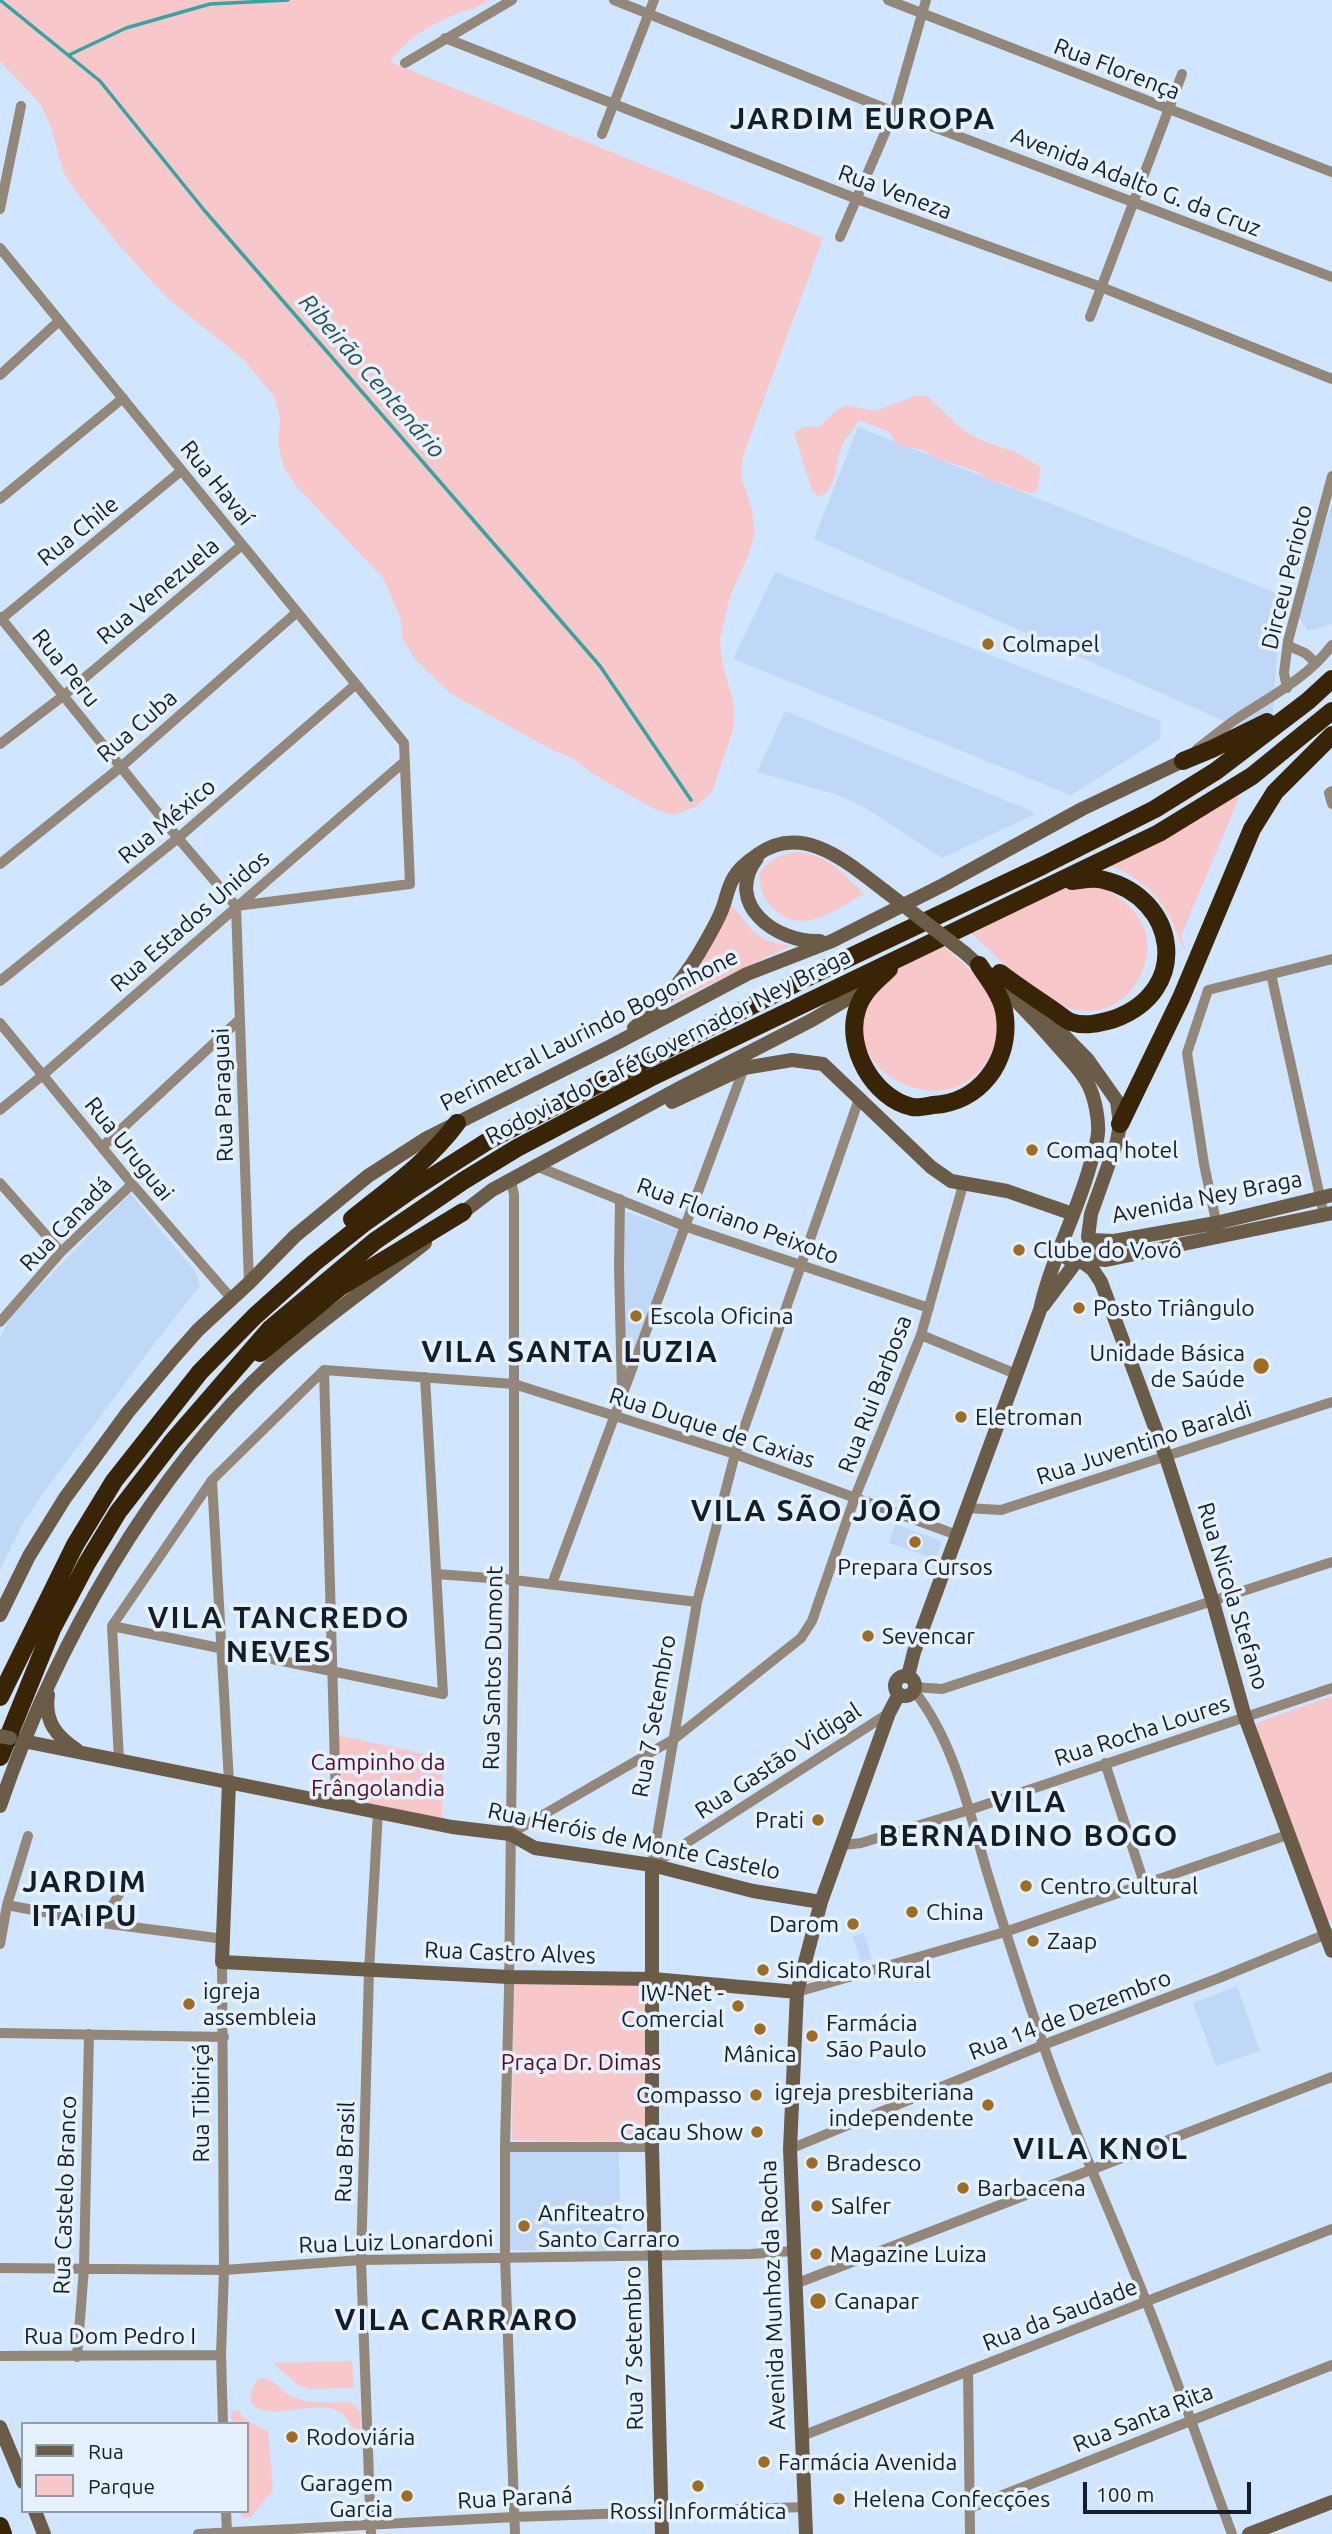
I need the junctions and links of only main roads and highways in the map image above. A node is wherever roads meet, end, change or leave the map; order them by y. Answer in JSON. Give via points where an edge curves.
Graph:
{"nodes":[{"id":1,"x":1332,"y":679,"type":"edge"},
{"id":2,"x":1308,"y":701,"type":"junction"},
{"id":3,"x":1332,"y":711,"type":"edge"},
{"id":4,"x":1332,"y":735,"type":"edge"},
{"id":5,"x":1183,"y":761,"type":"joint"},
{"id":6,"x":761,"y":852,"type":"junction"},
{"id":7,"x":1058,"y":883,"type":"junction"},
{"id":8,"x":832,"y":941,"type":"junction"},
{"id":9,"x":911,"y":951,"type":"junction"},
{"id":10,"x":965,"y":953,"type":"junction"},
{"id":11,"x":979,"y":965,"type":"junction"},
{"id":12,"x":1000,"y":973,"type":"junction"},
{"id":13,"x":873,"y":984,"type":"junction"},
{"id":14,"x":611,"y":1046,"type":"junction"},
{"id":15,"x":457,"y":1122,"type":"junction"},
{"id":16,"x":1120,"y":1124,"type":"junction"},
{"id":17,"x":576,"y":1144,"type":"junction"},
{"id":18,"x":1325,"y":1196,"type":"edge"},
{"id":19,"x":463,"y":1212,"type":"junction"},
{"id":20,"x":1073,"y":1214,"type":"junction"},
{"id":21,"x":1328,"y":1214,"type":"edge"},
{"id":22,"x":1089,"y":1238,"type":"junction"},
{"id":23,"x":1064,"y":1239,"type":"junction"},
{"id":24,"x":1081,"y":1260,"type":"junction"},
{"id":25,"x":1040,"y":1310,"type":"junction"},
{"id":26,"x":234,"y":1337,"type":"junction"},
{"id":27,"x":224,"y":1381,"type":"junction"},
{"id":28,"x":0,"y":1615,"type":"edge"},
{"id":29,"x":52,"y":1681,"type":"junction"},
{"id":30,"x":0,"y":1697,"type":"edge"},
{"id":31,"x":12,"y":1738,"type":"edge"},
{"id":32,"x":81,"y":1753,"type":"junction"},
{"id":33,"x":0,"y":1757,"type":"edge"},
{"id":34,"x":229,"y":1782,"type":"junction"},
{"id":35,"x":0,"y":1806,"type":"edge"},
{"id":36,"x":652,"y":1866,"type":"junction"},
{"id":37,"x":821,"y":1902,"type":"junction"},
{"id":38,"x":1329,"y":1933,"type":"edge"},
{"id":39,"x":1332,"y":1951,"type":"edge"},
{"id":40,"x":222,"y":1962,"type":"joint"},
{"id":41,"x":653,"y":1979,"type":"junction"},
{"id":42,"x":797,"y":1993,"type":"junction"},
{"id":43,"x":0,"y":2427,"type":"edge"},
{"id":44,"x":21,"y":2477,"type":"edge"},
{"id":45,"x":1332,"y":2502,"type":"edge"},
{"id":46,"x":36,"y":2513,"type":"edge"},
{"id":47,"x":0,"y":2526,"type":"edge"},
{"id":48,"x":1267,"y":2531,"type":"edge"},
{"id":49,"x":3,"y":2534,"type":"edge"},
{"id":50,"x":44,"y":2534,"type":"edge"},
{"id":51,"x":662,"y":2534,"type":"edge"},
{"id":52,"x":806,"y":2534,"type":"edge"},
{"id":53,"x":1250,"y":2534,"type":"edge"}],
"edges":[{"from":1,"to":2,"type":"highway","name":"Rodovia do Café Governador Ney Braga"},
{"from":2,"to":5,"type":"highway"},
{"from":2,"to":26,"type":"highway","name":"Rodovia do Café Governador Ney Braga","via":[[1216,771],[1155,808],[806,978],[491,1139],[363,1224]]},
{"from":3,"to":7,"type":"highway","name":"Rodovia do Café Governador Ney Braga","via":[[1252,776],[1159,833]]},
{"from":4,"to":16,"type":"highway","via":[[1275,792],[1252,829],[1181,998]]},
{"from":5,"to":8,"type":"main road","name":"Perimetral Laurindo Bogonhone"},
{"from":6,"to":8,"type":"main road","via":[[746,886],[758,917],[789,938]]},
{"from":6,"to":10,"type":"main road","bridge":true,"via":[[775,844],[797,842],[837,855]]},
{"from":6,"to":14,"type":"main road","via":[[734,876],[721,912],[684,976],[654,1010]]},
{"from":7,"to":9,"type":"highway","name":"Rodovia do Café Governador Ney Braga"},
{"from":7,"to":12,"type":"highway","via":[[1105,880],[1133,893],[1149,907],[1159,923],[1168,959],[1152,996],[1127,1014],[1088,1024],[1070,1022]]},
{"from":8,"to":14,"type":"main road","name":"Perimetral Laurindo Bogonhone","via":[[747,974]]},
{"from":9,"to":13,"type":"highway"},
{"from":9,"to":27,"type":"highway","name":"Rodovia do Café Governador Ney Braga","via":[[650,1078],[463,1181],[375,1241],[307,1296]]},
{"from":10,"to":11,"type":"main road"},
{"from":10,"to":12,"type":"main road"},
{"from":11,"to":13,"type":"highway","via":[[999,996],[1005,1018],[1002,1056],[972,1094],[944,1105],[912,1107],[880,1088],[864,1068],[853,1033],[854,1020]]},
{"from":11,"to":20,"type":"main road","via":[[1049,1035],[1088,1085],[1098,1133]]},
{"from":12,"to":16,"type":"main road","via":[[1104,1080],[1117,1101]]},
{"from":13,"to":17,"type":"main road"},
{"from":14,"to":15,"type":"main road","name":"Perimetral Laurindo Bogonhone"},
{"from":15,"to":26,"type":"highway","via":[[412,1171],[312,1252],[259,1304]]},
{"from":15,"to":28,"type":"main road","name":"Perimetral Laurindo Bogonhone","via":[[368,1176],[295,1236],[175,1356],[90,1463],[29,1556]]},
{"from":16,"to":22,"type":"main road","via":[[1091,1214]]},
{"from":17,"to":19,"type":"main road","via":[[492,1190]]},
{"from":17,"to":20,"type":"main road","via":[[744,1068],[793,1059],[823,1065],[951,1181],[1007,1191]]},
{"from":18,"to":22,"type":"main road","name":"Avenida Ney Braga","via":[[1216,1223],[1114,1241]]},
{"from":19,"to":27,"type":"highway","via":[[340,1287]]},
{"from":19,"to":29,"type":"main road","via":[[296,1343],[214,1426],[138,1522]]},
{"from":20,"to":23,"type":"main road"},
{"from":21,"to":24,"type":"main road","name":"Avenida Ney Braga","via":[[1106,1260]]},
{"from":22,"to":23,"type":"main road","via":[[1081,1231]]},
{"from":22,"to":24,"type":"main road","via":[[1091,1250]]},
{"from":23,"to":24,"type":"main road","via":[[1066,1259]]},
{"from":23,"to":25,"type":"main road"},
{"from":24,"to":25,"type":"main road"},
{"from":24,"to":38,"type":"main road","name":"Rua Nicola Stefano","via":[[1101,1282],[1166,1457],[1245,1717]]},
{"from":25,"to":37,"type":"main road","name":"Avenida Munhoz da Rocha","via":[[914,1652],[909,1687],[889,1713]]},
{"from":26,"to":30,"type":"highway","name":"Rodovia do Café Governador Ney Braga","via":[[200,1372],[114,1481],[75,1545]]},
{"from":27,"to":33,"type":"highway","name":"Rodovia do Café Governador Ney Braga","via":[[118,1512],[87,1563],[52,1629]]},
{"from":29,"to":31,"type":"main road"},
{"from":29,"to":32,"type":"main road","via":[[48,1719],[59,1736]]},
{"from":31,"to":32,"type":"main road","name":"Rua Heróis de Monte Castelo"},
{"from":31,"to":35,"type":"main road"},
{"from":32,"to":34,"type":"main road","name":"Rua Heróis de Monte Castelo"},
{"from":34,"to":36,"type":"main road","name":"Rua Heróis de Monte Castelo","via":[[452,1827],[510,1834],[535,1848]]},
{"from":34,"to":40,"type":"main road","name":"Rua Tibiriçá"},
{"from":36,"to":37,"type":"main road","name":"Rua Heróis de Monte Castelo"},
{"from":36,"to":41,"type":"main road","name":"Rua 7 Setembro"},
{"from":37,"to":42,"type":"main road","name":"Avenida Munhoz da Rocha"},
{"from":38,"to":39,"type":"main road","name":"Rua Nicola Stefano"},
{"from":40,"to":41,"type":"main road","name":"Rua Castro Alves","via":[[509,1977]]},
{"from":41,"to":42,"type":"main road","name":"Rua Castro Alves"},
{"from":41,"to":51,"type":"main road","name":"Rua 7 Setembro","via":[[652,2147]]},
{"from":42,"to":52,"type":"main road","name":"Avenida Munhoz da Rocha","via":[[790,2149]]},
{"from":43,"to":44,"type":"main road"},
{"from":45,"to":48,"type":"main road"},
{"from":46,"to":50,"type":"main road"},
{"from":47,"to":49,"type":"highway"},
{"from":48,"to":53,"type":"main road"}]}
